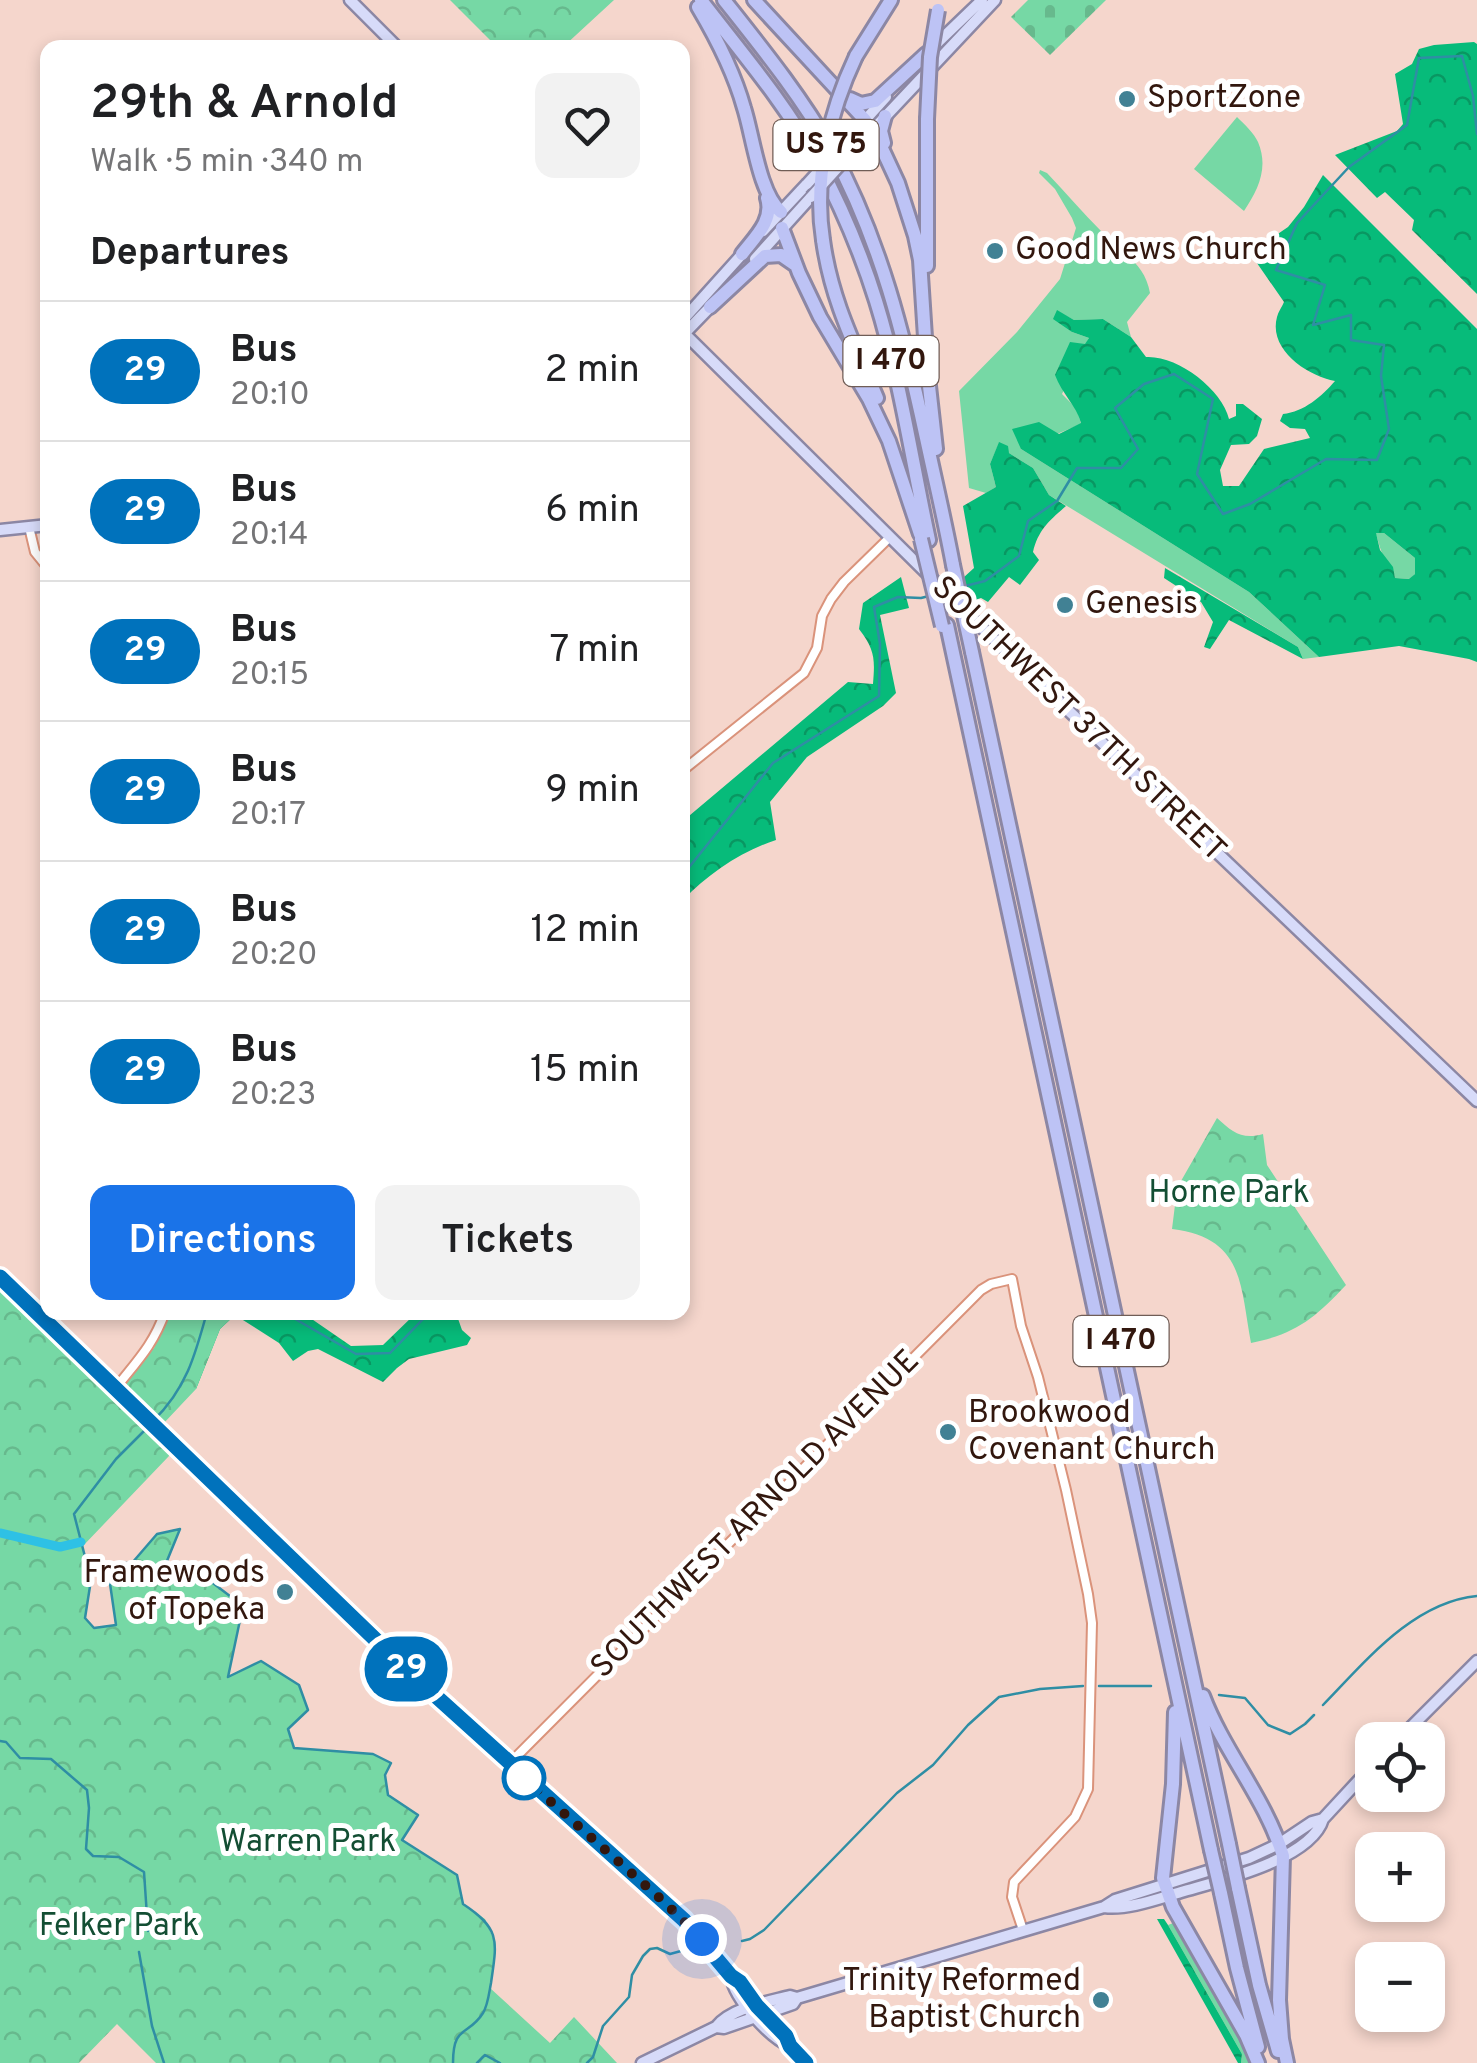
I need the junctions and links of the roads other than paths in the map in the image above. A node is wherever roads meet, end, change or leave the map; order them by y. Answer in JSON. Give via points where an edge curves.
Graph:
{"nodes":[{"id":1,"x":350,"y":0,"type":"edge"},
{"id":2,"x":698,"y":0,"type":"edge"},
{"id":3,"x":724,"y":0,"type":"edge"},
{"id":4,"x":754,"y":0,"type":"edge"},
{"id":5,"x":890,"y":0,"type":"edge"},
{"id":6,"x":982,"y":0,"type":"edge"},
{"id":7,"x":995,"y":0,"type":"edge"},
{"id":8,"x":939,"y":5,"type":"edge"},
{"id":9,"x":390,"y":40,"type":"edge"},
{"id":10,"x":926,"y":54,"type":"junction"},
{"id":11,"x":836,"y":88,"type":"junction"},
{"id":12,"x":745,"y":109,"type":"junction"},
{"id":13,"x":885,"y":116,"type":"junction"},
{"id":14,"x":869,"y":124,"type":"junction"},
{"id":15,"x":898,"y":183,"type":"junction"},
{"id":16,"x":799,"y":210,"type":"junction"},
{"id":17,"x":781,"y":212,"type":"junction"},
{"id":18,"x":782,"y":228,"type":"junction"},
{"id":19,"x":742,"y":254,"type":"junction"},
{"id":20,"x":799,"y":272,"type":"junction"},
{"id":21,"x":710,"y":307,"type":"junction"},
{"id":22,"x":690,"y":312,"type":"edge"},
{"id":23,"x":690,"y":326,"type":"edge"},
{"id":24,"x":690,"y":340,"type":"edge"},
{"id":25,"x":929,"y":384,"type":"junction"},
{"id":26,"x":938,"y":492,"type":"junction"},
{"id":27,"x":40,"y":525,"type":"edge"},
{"id":28,"x":29,"y":526,"type":"junction"},
{"id":29,"x":0,"y":530,"type":"edge"},
{"id":30,"x":890,"y":537,"type":"junction"},
{"id":31,"x":924,"y":538,"type":"junction"},
{"id":32,"x":40,"y":558,"type":"edge"},
{"id":33,"x":690,"y":764,"type":"edge"},
{"id":34,"x":1477,"y":1101,"type":"edge"},
{"id":35,"x":0,"y":1278,"type":"edge"},
{"id":36,"x":40,"y":1317,"type":"edge"},
{"id":37,"x":44,"y":1320,"type":"edge"},
{"id":38,"x":161,"y":1320,"type":"edge"},
{"id":39,"x":114,"y":1388,"type":"junction"},
{"id":40,"x":1185,"y":1641,"type":"junction"},
{"id":41,"x":1168,"y":1645,"type":"junction"},
{"id":42,"x":1477,"y":1661,"type":"edge"},
{"id":43,"x":1416,"y":1722,"type":"edge"},
{"id":44,"x":509,"y":1764,"type":"junction"},
{"id":45,"x":1355,"y":1785,"type":"edge"},
{"id":46,"x":1281,"y":1850,"type":"junction"},
{"id":47,"x":1166,"y":1890,"type":"junction"},
{"id":48,"x":1022,"y":1930,"type":"junction"},
{"id":49,"x":756,"y":2011,"type":"junction"},
{"id":50,"x":642,"y":2063,"type":"edge"},
{"id":51,"x":806,"y":2063,"type":"edge"},
{"id":52,"x":1260,"y":2063,"type":"edge"},
{"id":53,"x":1284,"y":2063,"type":"edge"}],
"edges":[{"from":1,"to":9,"type":"main road"},
{"from":2,"to":12,"type":"highway"},
{"from":2,"to":31,"type":"highway","number":"I 470","via":[[796,126],[855,242],[884,328]]},
{"from":3,"to":26,"type":"highway","number":"I 470","via":[[808,111],[868,226],[892,291]]},
{"from":4,"to":11,"type":"highway"},
{"from":5,"to":31,"type":"highway","number":"US 75","bridge":true,"via":[[856,56],[826,143],[823,240],[834,297],[893,438]]},
{"from":6,"to":10,"type":"main road"},
{"from":7,"to":13,"type":"main road"},
{"from":8,"to":25,"type":"highway","number":"US 75","bridge":true,"via":[[927,119]]},
{"from":10,"to":11,"type":"highway","via":[[870,104],[853,102]]},
{"from":10,"to":14,"type":"main road"},
{"from":11,"to":14,"type":"highway"},
{"from":12,"to":17,"type":"highway","via":[[759,168]]},
{"from":12,"to":19,"type":"highway","via":[[770,211]]},
{"from":13,"to":14,"type":"main road"},
{"from":13,"to":15,"type":"highway","via":[[882,138]]},
{"from":14,"to":15,"type":"highway"},
{"from":14,"to":16,"type":"main road","bridge":true},
{"from":14,"to":17,"type":"main road","bridge":true},
{"from":15,"to":25,"type":"highway","via":[[920,260]]},
{"from":16,"to":17,"type":"main road"},
{"from":16,"to":18,"type":"main road"},
{"from":17,"to":18,"type":"main road"},
{"from":17,"to":19,"type":"main road"},
{"from":18,"to":20,"type":"highway"},
{"from":18,"to":21,"type":"main road"},
{"from":19,"to":22,"type":"main road"},
{"from":20,"to":21,"type":"highway","via":[[785,256],[765,256]]},
{"from":20,"to":31,"type":"highway","via":[[890,442]]},
{"from":21,"to":23,"type":"main road"},
{"from":24,"to":30,"type":"main road","name":"SOUTHWEST 37TH STREET"},
{"from":25,"to":26,"type":"highway","number":"US 75"},
{"from":26,"to":40,"type":"highway","number":"I 470","bridge":true},
{"from":27,"to":28,"type":"main road"},
{"from":28,"to":29,"type":"main road"},
{"from":28,"to":32,"type":"street"},
{"from":30,"to":33,"type":"street","via":[[830,599],[804,673]]},
{"from":30,"to":34,"type":"main road","name":"SOUTHWEST 37TH STREET"},
{"from":31,"to":41,"type":"highway","number":"I 470","bridge":true},
{"from":35,"to":36,"type":"main road"},
{"from":37,"to":39,"type":"main road"},
{"from":38,"to":39,"type":"street","via":[[146,1353]]},
{"from":39,"to":44,"type":"main road"},
{"from":40,"to":46,"type":"highway","via":[[1216,1725]]},
{"from":40,"to":53,"type":"highway","number":"I 470","bridge":true,"via":[[1259,1985]]},
{"from":41,"to":47,"type":"highway","via":[[1176,1724]]},
{"from":41,"to":52,"type":"highway","number":"I 470","bridge":true},
{"from":42,"to":43,"type":"main road"},
{"from":44,"to":48,"type":"street","name":"SOUTHWEST ARNOLD AVENUE","via":[[981,1290],[1012,1279],[1092,1623],[1088,1789],[1075,1816],[1014,1882]]},
{"from":44,"to":49,"type":"main road","via":[[684,1920],[740,1982]]},
{"from":45,"to":46,"type":"main road","via":[[1314,1835]]},
{"from":46,"to":47,"type":"main road","via":[[1245,1873]]},
{"from":46,"to":53,"type":"highway"},
{"from":47,"to":48,"type":"main road"},
{"from":47,"to":52,"type":"highway"},
{"from":48,"to":49,"type":"main road"},
{"from":49,"to":50,"type":"main road","via":[[720,2020]]},
{"from":49,"to":51,"type":"main road"}]}
